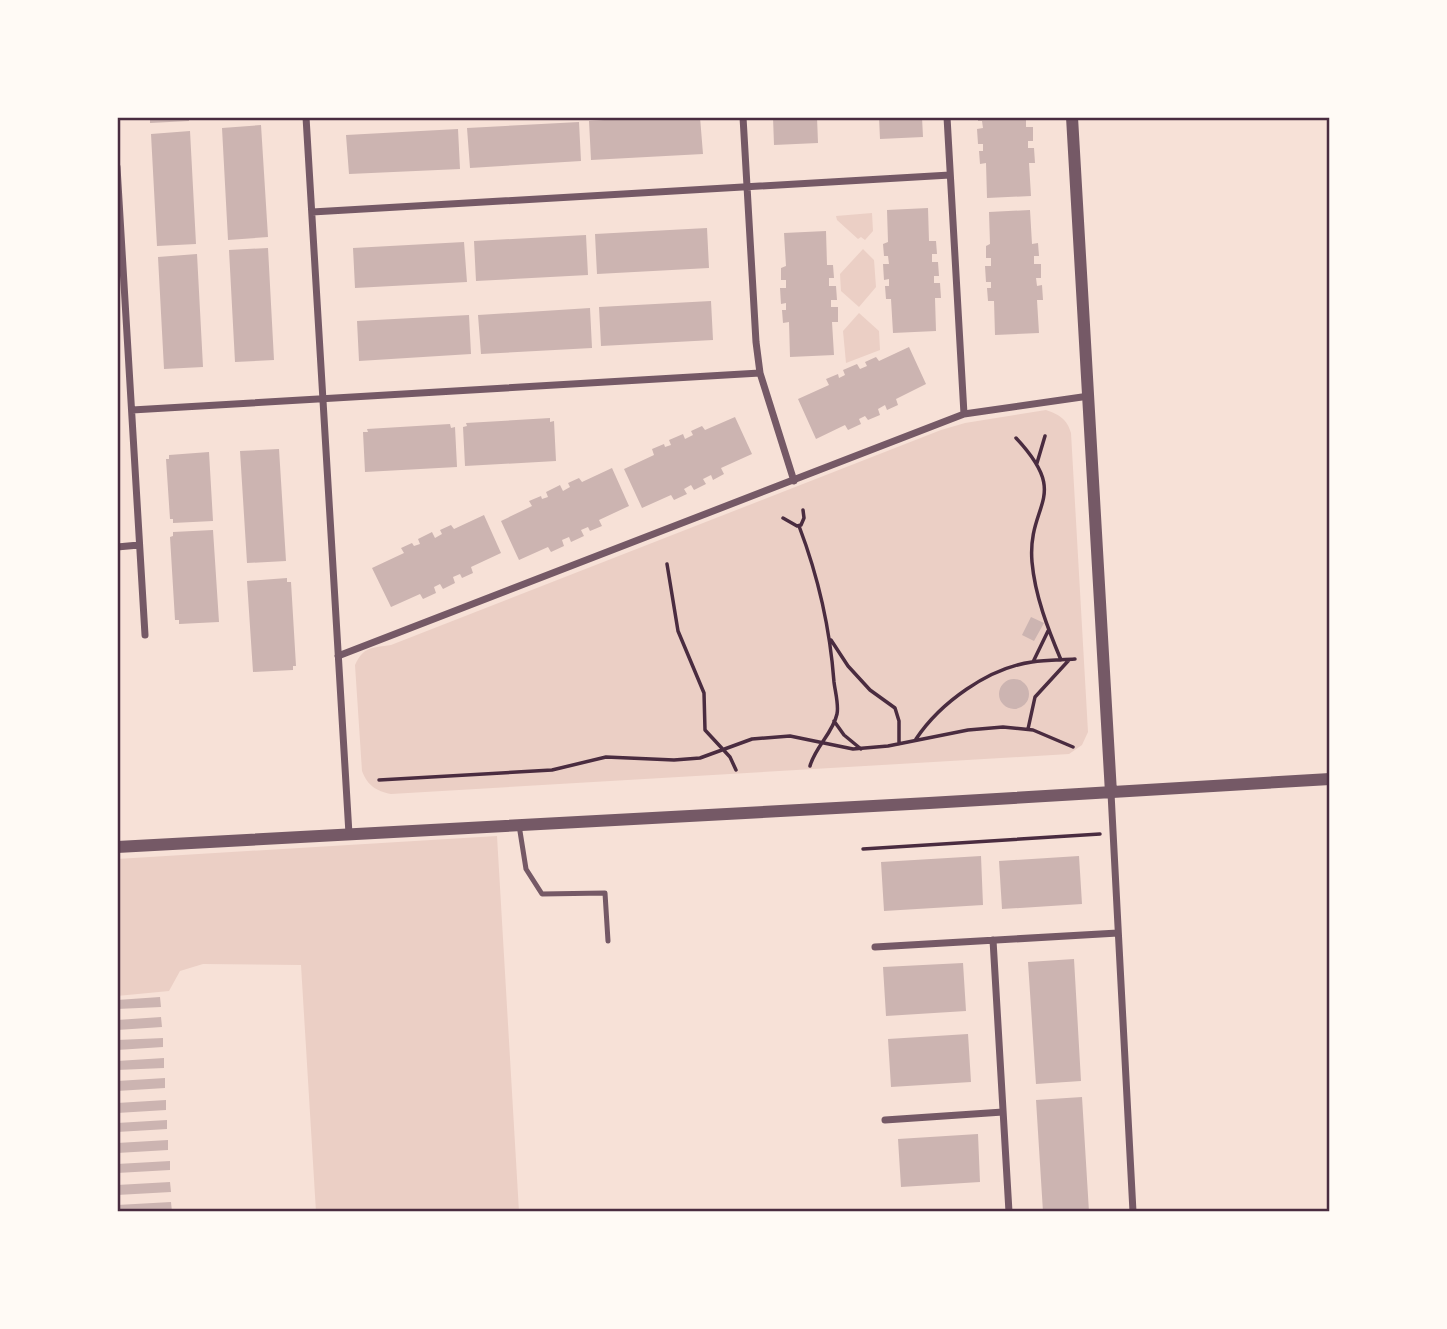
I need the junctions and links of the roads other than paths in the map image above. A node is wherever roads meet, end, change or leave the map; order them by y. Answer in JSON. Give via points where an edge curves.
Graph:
{"nodes":[{"id":1,"x":306,"y":117,"type":"edge"},
{"id":2,"x":743,"y":117,"type":"edge"},
{"id":3,"x":947,"y":117,"type":"edge"},
{"id":4,"x":1072,"y":117,"type":"edge"},
{"id":5,"x":117,"y":167,"type":"edge"},
{"id":6,"x":950,"y":176,"type":"junction"},
{"id":7,"x":747,"y":187,"type":"junction"},
{"id":8,"x":312,"y":212,"type":"junction"},
{"id":9,"x":121,"y":303,"type":"edge"},
{"id":10,"x":760,"y":373,"type":"junction"},
{"id":11,"x":1089,"y":396,"type":"junction"},
{"id":12,"x":323,"y":399,"type":"junction"},
{"id":13,"x":132,"y":410,"type":"junction"},
{"id":14,"x":964,"y":414,"type":"junction"},
{"id":15,"x":794,"y":481,"type":"junction"},
{"id":16,"x":139,"y":545,"type":"junction"},
{"id":17,"x":117,"y":547,"type":"edge"},
{"id":18,"x":145,"y":635,"type":"dead end"},
{"id":19,"x":338,"y":656,"type":"junction"},
{"id":20,"x":1330,"y":779,"type":"edge"},
{"id":21,"x":1111,"y":793,"type":"junction"},
{"id":22,"x":519,"y":825,"type":"junction"},
{"id":23,"x":349,"y":834,"type":"junction"},
{"id":24,"x":117,"y":847,"type":"edge"},
{"id":25,"x":1118,"y":933,"type":"junction"},
{"id":26,"x":993,"y":940,"type":"junction"},
{"id":27,"x":608,"y":941,"type":"dead end"},
{"id":28,"x":875,"y":947,"type":"dead end"},
{"id":29,"x":1003,"y":1112,"type":"junction"},
{"id":30,"x":885,"y":1120,"type":"dead end"},
{"id":31,"x":1009,"y":1212,"type":"edge"},
{"id":32,"x":1133,"y":1212,"type":"edge"}],
"edges":[{"from":1,"to":8,"type":"street"},
{"from":2,"to":7,"type":"street"},
{"from":3,"to":6,"type":"street"},
{"from":4,"to":11,"type":"street"},
{"from":5,"to":9,"type":"street"},
{"from":6,"to":7,"type":"street"},
{"from":6,"to":14,"type":"street"},
{"from":7,"to":8,"type":"street"},
{"from":7,"to":10,"type":"street"},
{"from":8,"to":12,"type":"street"},
{"from":9,"to":13,"type":"street"},
{"from":10,"to":12,"type":"street"},
{"from":10,"to":15,"type":"street"},
{"from":11,"to":14,"type":"street"},
{"from":11,"to":21,"type":"street"},
{"from":12,"to":13,"type":"street"},
{"from":12,"to":19,"type":"street"},
{"from":13,"to":16,"type":"street"},
{"from":14,"to":15,"type":"street"},
{"from":15,"to":19,"type":"street"},
{"from":16,"to":17,"type":"street"},
{"from":16,"to":18,"type":"street"},
{"from":19,"to":23,"type":"street"},
{"from":20,"to":21,"type":"street"},
{"from":21,"to":22,"type":"street"},
{"from":21,"to":25,"type":"street"},
{"from":22,"to":23,"type":"street"},
{"from":22,"to":27,"type":"lane","via":[[526,869],[542,894],[605,893]]},
{"from":23,"to":24,"type":"street"},
{"from":25,"to":26,"type":"street"},
{"from":25,"to":32,"type":"street"},
{"from":26,"to":28,"type":"street"},
{"from":26,"to":29,"type":"street"},
{"from":29,"to":30,"type":"street"},
{"from":29,"to":31,"type":"street"}]}
